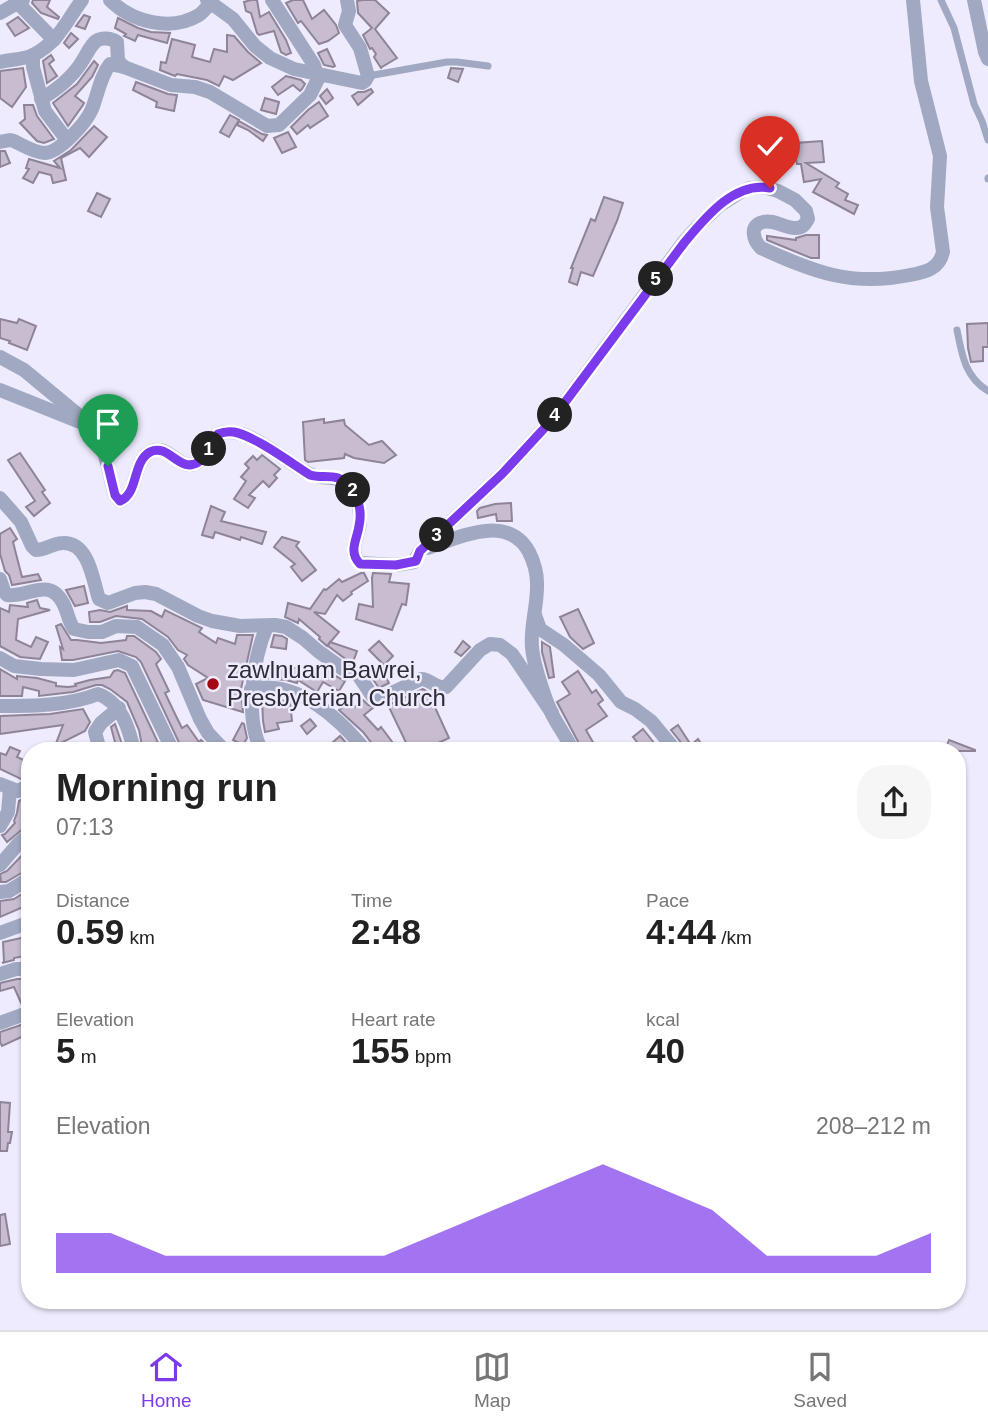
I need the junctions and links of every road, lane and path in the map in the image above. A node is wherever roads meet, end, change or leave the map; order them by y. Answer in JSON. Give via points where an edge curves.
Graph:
{"nodes":[{"id":1,"x":82,"y":0,"type":"edge"},
{"id":2,"x":110,"y":0,"type":"edge"},
{"id":3,"x":272,"y":0,"type":"edge"},
{"id":4,"x":347,"y":0,"type":"edge"},
{"id":5,"x":913,"y":0,"type":"edge"},
{"id":6,"x":941,"y":0,"type":"edge"},
{"id":7,"x":974,"y":0,"type":"edge"},
{"id":8,"x":19,"y":1,"type":"edge"},
{"id":9,"x":209,"y":2,"type":"edge"},
{"id":10,"x":0,"y":13,"type":"edge"},
{"id":11,"x":54,"y":40,"type":"junction"},
{"id":12,"x":33,"y":55,"type":"junction"},
{"id":13,"x":988,"y":59,"type":"edge"},
{"id":14,"x":0,"y":62,"type":"edge"},
{"id":15,"x":488,"y":66,"type":"dead end"},
{"id":16,"x":124,"y":67,"type":"junction"},
{"id":17,"x":317,"y":73,"type":"junction"},
{"id":18,"x":368,"y":76,"type":"junction"},
{"id":19,"x":41,"y":99,"type":"junction"},
{"id":20,"x":67,"y":140,"type":"junction"},
{"id":21,"x":988,"y":141,"type":"edge"},
{"id":22,"x":0,"y":142,"type":"edge"},
{"id":23,"x":957,"y":330,"type":"dead end"},
{"id":24,"x":0,"y":357,"type":"edge"},
{"id":25,"x":0,"y":390,"type":"edge"},
{"id":26,"x":988,"y":391,"type":"edge"},
{"id":27,"x":91,"y":426,"type":"junction"},
{"id":28,"x":0,"y":498,"type":"edge"},
{"id":29,"x":420,"y":551,"type":"junction"},
{"id":30,"x":0,"y":579,"type":"edge"},
{"id":31,"x":534,"y":614,"type":"junction"},
{"id":32,"x":267,"y":626,"type":"junction"},
{"id":33,"x":0,"y":658,"type":"edge"},
{"id":34,"x":251,"y":689,"type":"junction"},
{"id":35,"x":0,"y":706,"type":"edge"},
{"id":36,"x":119,"y":709,"type":"junction"},
{"id":37,"x":552,"y":713,"type":"junction"},
{"id":38,"x":98,"y":742,"type":"edge"},
{"id":39,"x":131,"y":742,"type":"edge"},
{"id":40,"x":169,"y":742,"type":"edge"},
{"id":41,"x":216,"y":742,"type":"edge"},
{"id":42,"x":258,"y":742,"type":"edge"},
{"id":43,"x":358,"y":742,"type":"edge"},
{"id":44,"x":568,"y":742,"type":"edge"},
{"id":45,"x":668,"y":742,"type":"edge"},
{"id":46,"x":5,"y":787,"type":"edge"},
{"id":47,"x":0,"y":826,"type":"edge"},
{"id":48,"x":21,"y":842,"type":"edge"},
{"id":49,"x":0,"y":865,"type":"edge"},
{"id":50,"x":21,"y":885,"type":"edge"},
{"id":51,"x":0,"y":892,"type":"edge"},
{"id":52,"x":21,"y":925,"type":"edge"},
{"id":53,"x":0,"y":933,"type":"edge"},
{"id":54,"x":21,"y":969,"type":"edge"},
{"id":55,"x":0,"y":974,"type":"edge"},
{"id":56,"x":21,"y":1015,"type":"edge"},
{"id":57,"x":0,"y":1023,"type":"edge"}],
"edges":[{"from":1,"to":11,"type":"street"},
{"from":2,"to":9,"type":"street","via":[[122,11],[167,24],[198,15]]},
{"from":3,"to":17,"type":"street"},
{"from":4,"to":18,"type":"street","via":[[345,25],[360,48]]},
{"from":5,"to":29,"type":"street","via":[[921,81],[940,156],[937,207],[943,252],[937,265],[914,275],[871,280],[818,271],[761,247],[753,234],[757,225],[767,221],[801,228],[808,219],[802,206],[764,187],[734,195],[684,243],[551,421]]},
{"from":6,"to":21,"type":"lane"},
{"from":7,"to":13,"type":"street"},
{"from":8,"to":10,"type":"street"},
{"from":8,"to":11,"type":"street"},
{"from":9,"to":17,"type":"street","via":[[233,19],[266,56]]},
{"from":11,"to":12,"type":"street"},
{"from":12,"to":14,"type":"street"},
{"from":12,"to":19,"type":"street"},
{"from":15,"to":18,"type":"lane","via":[[447,62]]},
{"from":16,"to":17,"type":"street","via":[[171,85],[210,92],[273,127],[285,122],[310,95],[318,83]]},
{"from":16,"to":19,"type":"street","via":[[118,61],[117,41],[99,39],[66,81]]},
{"from":16,"to":20,"type":"street","via":[[110,64],[90,114]]},
{"from":17,"to":18,"type":"street","via":[[359,83]]},
{"from":19,"to":20,"type":"street"},
{"from":20,"to":22,"type":"street","via":[[47,153],[14,141]]},
{"from":23,"to":26,"type":"lane","via":[[964,365]]},
{"from":24,"to":27,"type":"street","via":[[24,370]]},
{"from":25,"to":27,"type":"street"},
{"from":27,"to":29,"type":"street","via":[[106,455],[120,501],[129,494],[148,453],[161,450],[190,465],[201,461],[218,434],[232,431],[310,475],[338,478],[350,487],[358,504],[360,525],[353,547],[360,564],[412,562]]},
{"from":28,"to":32,"type":"street","via":[[21,522],[36,550],[65,542],[78,549],[89,564],[103,602],[145,592],[212,621]]},
{"from":29,"to":31,"type":"street","via":[[492,530],[516,536],[534,562]]},
{"from":30,"to":41,"type":"street","via":[[7,595],[45,589],[57,595],[74,629],[102,632],[116,626],[137,627],[163,645]]},
{"from":31,"to":37,"type":"street","via":[[532,647]]},
{"from":31,"to":45,"type":"street","via":[[540,629],[599,675],[621,702],[651,722]]},
{"from":32,"to":34,"type":"street"},
{"from":32,"to":37,"type":"street","via":[[286,627],[342,669],[357,673],[373,697],[381,698],[421,679],[446,687],[480,650],[500,645],[512,654]]},
{"from":33,"to":40,"type":"street","via":[[14,666],[41,669],[74,670],[119,660],[132,666]]},
{"from":34,"to":42,"type":"street"},
{"from":34,"to":43,"type":"street","via":[[281,688],[304,697]]},
{"from":35,"to":36,"type":"street","via":[[54,704],[98,694]]},
{"from":36,"to":38,"type":"street","via":[[95,732]]},
{"from":36,"to":39,"type":"street"},
{"from":37,"to":44,"type":"street"},
{"from":46,"to":47,"type":"street","via":[[8,812]]},
{"from":48,"to":49,"type":"street"},
{"from":50,"to":51,"type":"street"},
{"from":52,"to":53,"type":"street"},
{"from":54,"to":55,"type":"street"},
{"from":56,"to":57,"type":"street"}]}
